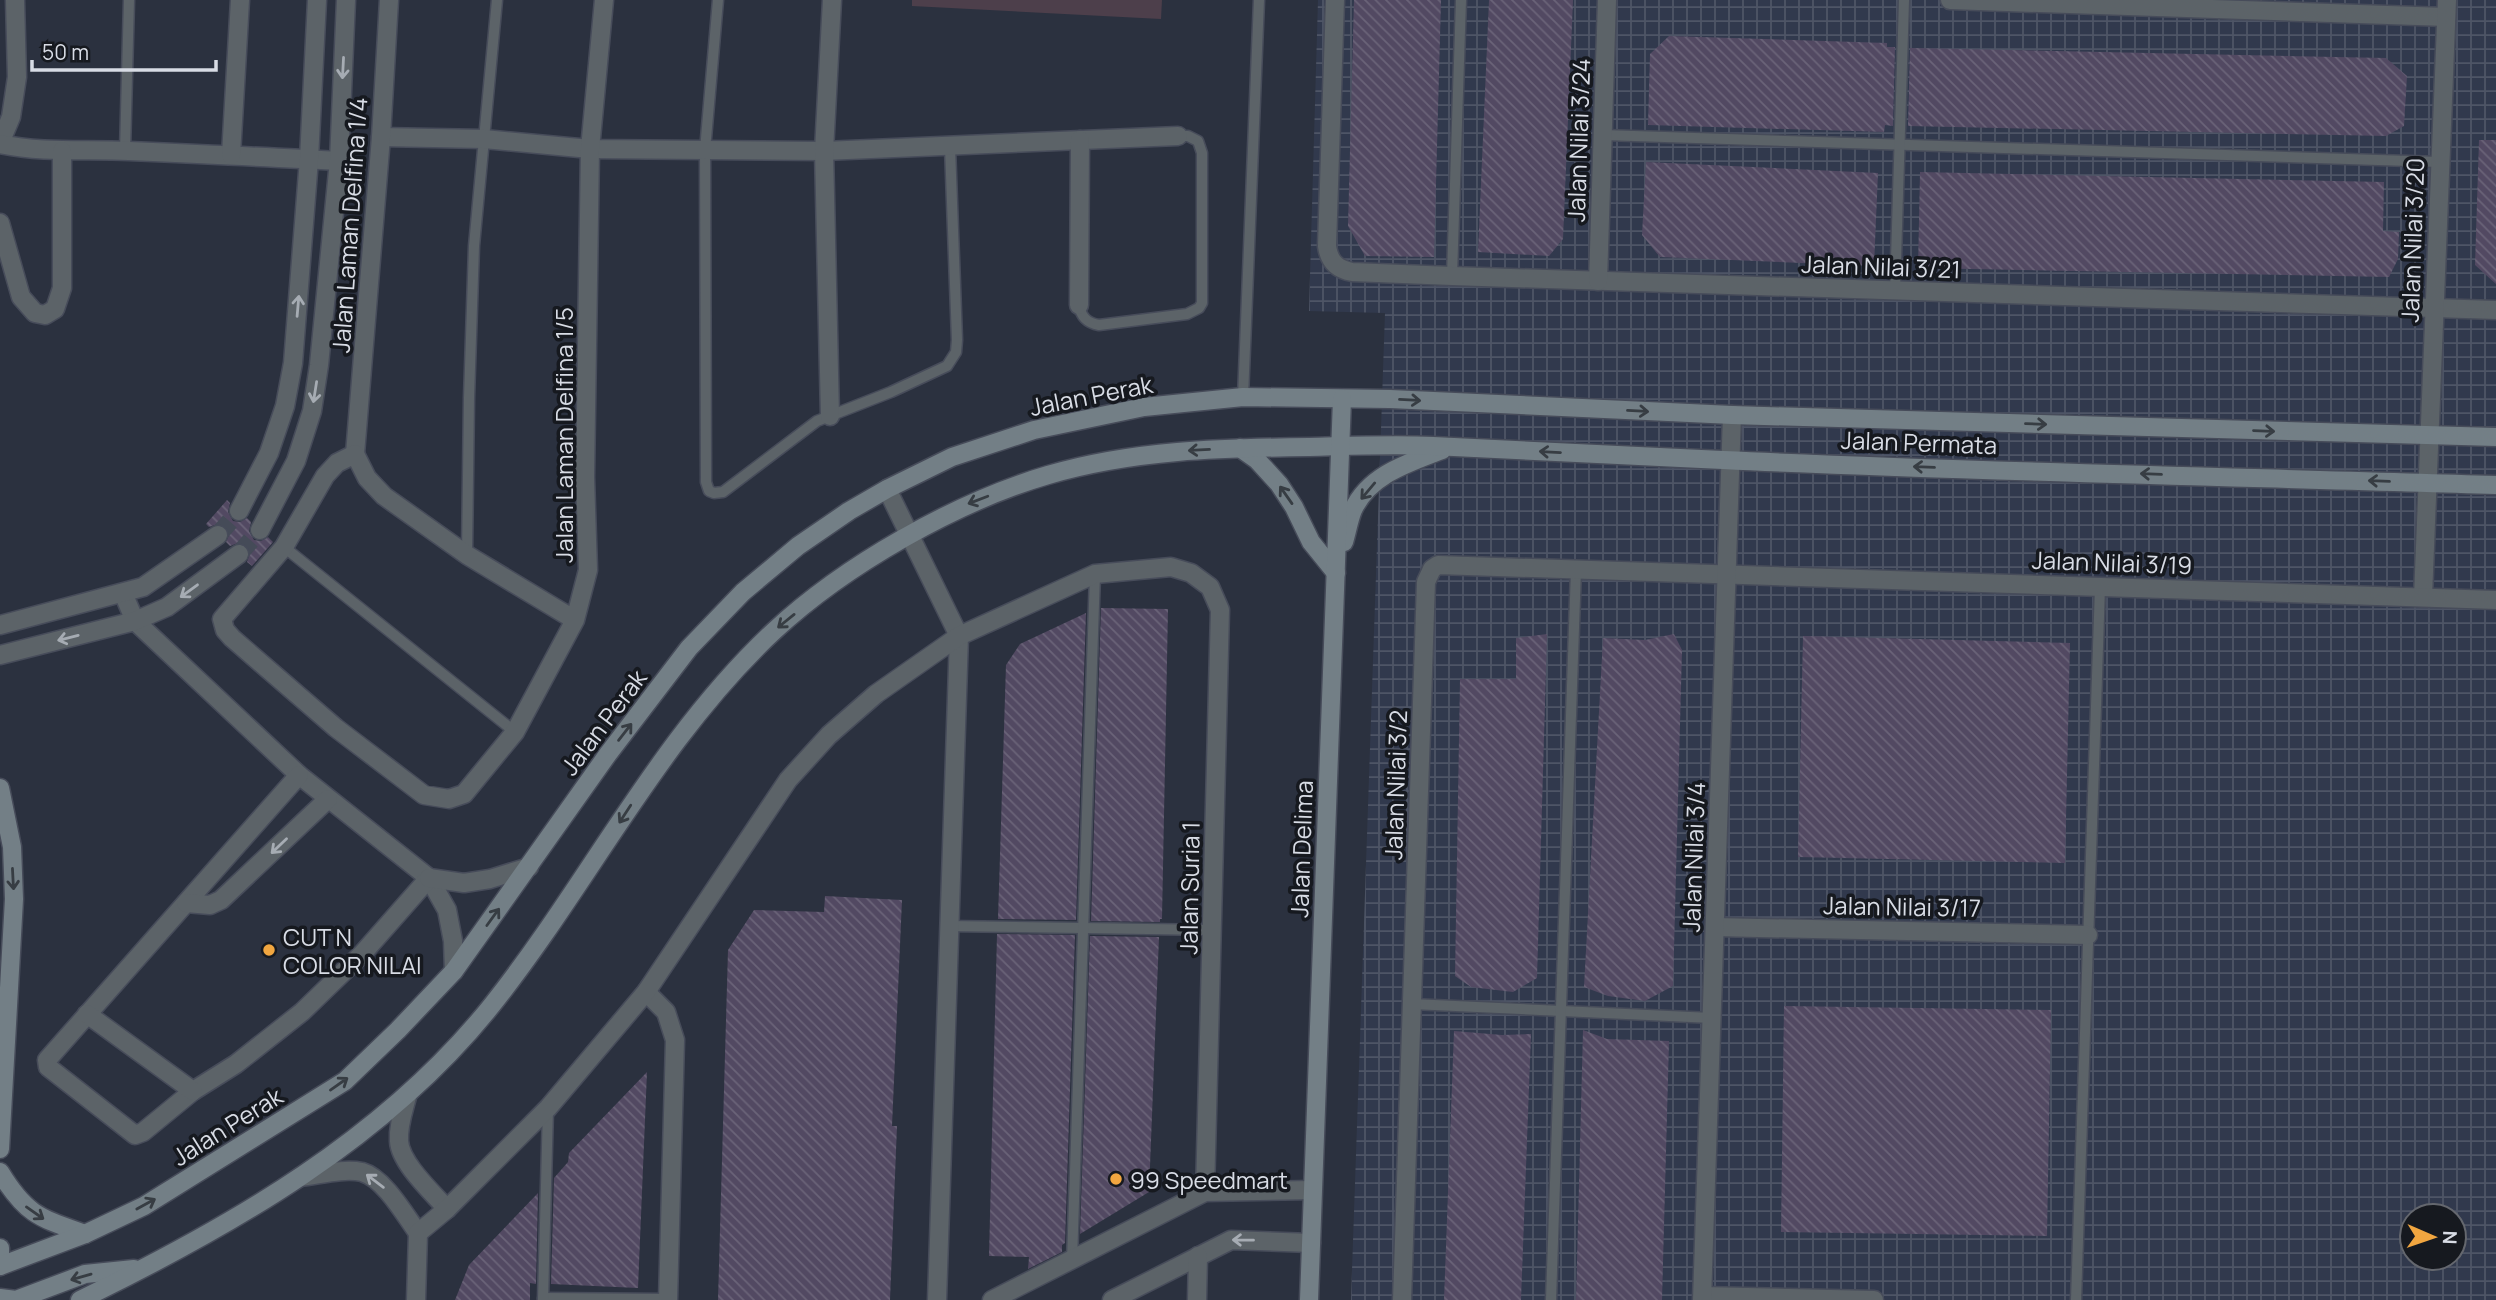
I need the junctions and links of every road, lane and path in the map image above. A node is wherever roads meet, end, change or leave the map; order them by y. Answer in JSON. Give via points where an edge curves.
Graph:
{"nodes":[{"id":1,"x":15,"y":0,"type":"edge"},
{"id":2,"x":130,"y":0,"type":"edge"},
{"id":3,"x":240,"y":0,"type":"edge"},
{"id":4,"x":317,"y":0,"type":"edge"},
{"id":5,"x":346,"y":0,"type":"edge"},
{"id":6,"x":388,"y":0,"type":"edge"},
{"id":7,"x":497,"y":0,"type":"edge"},
{"id":8,"x":604,"y":0,"type":"edge"},
{"id":9,"x":718,"y":0,"type":"edge"},
{"id":10,"x":832,"y":0,"type":"edge"},
{"id":11,"x":1259,"y":0,"type":"edge"},
{"id":12,"x":1335,"y":0,"type":"edge"},
{"id":13,"x":1461,"y":0,"type":"edge"},
{"id":14,"x":1607,"y":0,"type":"edge"},
{"id":15,"x":1904,"y":0,"type":"edge"},
{"id":16,"x":1950,"y":0,"type":"edge"},
{"id":17,"x":2147,"y":3,"type":"edge"},
{"id":18,"x":2299,"y":6,"type":"edge"},
{"id":19,"x":2446,"y":8,"type":"edge"},
{"id":20,"x":1603,"y":135,"type":"junction"},
{"id":21,"x":1178,"y":136,"type":"joint"},
{"id":22,"x":381,"y":137,"type":"junction"},
{"id":23,"x":484,"y":139,"type":"junction"},
{"id":24,"x":1080,"y":140,"type":"junction"},
{"id":25,"x":0,"y":144,"type":"edge"},
{"id":26,"x":1900,"y":145,"type":"junction"},
{"id":27,"x":950,"y":147,"type":"junction"},
{"id":28,"x":590,"y":149,"type":"junction"},
{"id":29,"x":705,"y":150,"type":"junction"},
{"id":30,"x":62,"y":151,"type":"junction"},
{"id":31,"x":125,"y":151,"type":"junction"},
{"id":32,"x":824,"y":151,"type":"junction"},
{"id":33,"x":231,"y":155,"type":"junction"},
{"id":34,"x":309,"y":159,"type":"junction"},
{"id":35,"x":339,"y":161,"type":"junction"},
{"id":36,"x":2440,"y":162,"type":"junction"},
{"id":37,"x":0,"y":223,"type":"edge"},
{"id":38,"x":1452,"y":276,"type":"junction"},
{"id":39,"x":1598,"y":281,"type":"junction"},
{"id":40,"x":1895,"y":291,"type":"junction"},
{"id":41,"x":1079,"y":305,"type":"joint"},
{"id":42,"x":2434,"y":308,"type":"junction"},
{"id":43,"x":2496,"y":310,"type":"edge"},
{"id":44,"x":1243,"y":397,"type":"junction"},
{"id":45,"x":1342,"y":399,"type":"junction"},
{"id":46,"x":1732,"y":415,"type":"junction"},
{"id":47,"x":830,"y":416,"type":"junction"},
{"id":48,"x":2429,"y":435,"type":"junction"},
{"id":49,"x":2496,"y":437,"type":"edge"},
{"id":50,"x":1340,"y":446,"type":"junction"},
{"id":51,"x":1448,"y":447,"type":"junction"},
{"id":52,"x":1240,"y":448,"type":"junction"},
{"id":53,"x":355,"y":454,"type":"junction"},
{"id":54,"x":1730,"y":461,"type":"junction"},
{"id":55,"x":2427,"y":483,"type":"junction"},
{"id":56,"x":2496,"y":485,"type":"edge"},
{"id":57,"x":887,"y":489,"type":"junction"},
{"id":58,"x":239,"y":511,"type":"tunnel mouth"},
{"id":59,"x":260,"y":530,"type":"tunnel mouth"},
{"id":60,"x":218,"y":535,"type":"tunnel mouth"},
{"id":61,"x":909,"y":535,"type":"junction"},
{"id":62,"x":284,"y":547,"type":"junction"},
{"id":63,"x":239,"y":554,"type":"tunnel mouth"},
{"id":64,"x":467,"y":555,"type":"junction"},
{"id":65,"x":1576,"y":569,"type":"junction"},
{"id":66,"x":1336,"y":573,"type":"junction"},
{"id":67,"x":1095,"y":574,"type":"junction"},
{"id":68,"x":1727,"y":574,"type":"junction"},
{"id":69,"x":2100,"y":587,"type":"junction"},
{"id":70,"x":123,"y":593,"type":"junction"},
{"id":71,"x":2423,"y":597,"type":"junction"},
{"id":72,"x":2496,"y":600,"type":"edge"},
{"id":73,"x":575,"y":620,"type":"junction"},
{"id":74,"x":135,"y":621,"type":"junction"},
{"id":75,"x":0,"y":625,"type":"edge"},
{"id":76,"x":959,"y":636,"type":"junction"},
{"id":77,"x":0,"y":655,"type":"edge"},
{"id":78,"x":515,"y":732,"type":"junction"},
{"id":79,"x":299,"y":775,"type":"junction"},
{"id":80,"x":0,"y":788,"type":"edge"},
{"id":81,"x":328,"y":799,"type":"junction"},
{"id":82,"x":529,"y":867,"type":"junction"},
{"id":83,"x":429,"y":878,"type":"junction"},
{"id":84,"x":186,"y":903,"type":"junction"},
{"id":85,"x":948,"y":926,"type":"junction"},
{"id":86,"x":1715,"y":927,"type":"junction"},
{"id":87,"x":1084,"y":929,"type":"junction"},
{"id":88,"x":1213,"y":930,"type":"junction"},
{"id":89,"x":2088,"y":935,"type":"junction"},
{"id":90,"x":454,"y":971,"type":"junction"},
{"id":91,"x":646,"y":992,"type":"junction"},
{"id":92,"x":1412,"y":1004,"type":"junction"},
{"id":93,"x":1561,"y":1010,"type":"junction"},
{"id":94,"x":88,"y":1014,"type":"junction"},
{"id":95,"x":1712,"y":1018,"type":"junction"},
{"id":96,"x":193,"y":1091,"type":"junction"},
{"id":97,"x":407,"y":1097,"type":"junction"},
{"id":98,"x":548,"y":1108,"type":"junction"},
{"id":99,"x":0,"y":1149,"type":"edge"},
{"id":100,"x":0,"y":1172,"type":"edge"},
{"id":101,"x":300,"y":1177,"type":"junction"},
{"id":102,"x":1312,"y":1190,"type":"junction"},
{"id":103,"x":1205,"y":1192,"type":"junction"},
{"id":104,"x":447,"y":1209,"type":"junction"},
{"id":105,"x":418,"y":1233,"type":"junction"},
{"id":106,"x":85,"y":1234,"type":"junction"},
{"id":107,"x":1311,"y":1243,"type":"junction"},
{"id":108,"x":0,"y":1248,"type":"edge"},
{"id":109,"x":1198,"y":1256,"type":"junction"},
{"id":110,"x":1072,"y":1261,"type":"junction"},
{"id":111,"x":0,"y":1266,"type":"edge"},
{"id":112,"x":148,"y":1267,"type":"junction"},
{"id":113,"x":0,"y":1298,"type":"edge"},
{"id":114,"x":1702,"y":1298,"type":"edge"},
{"id":115,"x":543,"y":1299,"type":"edge"},
{"id":116,"x":80,"y":1300,"type":"edge"},
{"id":117,"x":416,"y":1300,"type":"edge"},
{"id":118,"x":668,"y":1300,"type":"edge"},
{"id":119,"x":937,"y":1300,"type":"edge"},
{"id":120,"x":992,"y":1300,"type":"edge"},
{"id":121,"x":1112,"y":1300,"type":"edge"},
{"id":122,"x":1197,"y":1300,"type":"edge"},
{"id":123,"x":1309,"y":1300,"type":"edge"},
{"id":124,"x":1402,"y":1300,"type":"edge"},
{"id":125,"x":1551,"y":1300,"type":"edge"},
{"id":126,"x":1874,"y":1300,"type":"edge"},
{"id":127,"x":2076,"y":1300,"type":"edge"}],
"edges":[{"from":1,"to":25,"type":"street","via":[[16,77],[11,117]]},
{"from":2,"to":31,"type":"lane"},
{"from":3,"to":33,"type":"street"},
{"from":4,"to":34,"type":"street"},
{"from":5,"to":35,"type":"street","one_way":true},
{"from":6,"to":22,"type":"street","name":"Jalan Laman Delfina 1/4"},
{"from":7,"to":23,"type":"lane"},
{"from":8,"to":28,"type":"street","name":"Jalan Laman Delfina 1/5"},
{"from":9,"to":29,"type":"lane"},
{"from":10,"to":32,"type":"street"},
{"from":11,"to":44,"type":"lane"},
{"from":12,"to":38,"type":"street","name":"Jalan Nilai 3/21","via":[[1328,256],[1342,270],[1352,272]]},
{"from":13,"to":38,"type":"lane"},
{"from":14,"to":20,"type":"street","name":"Jalan Nilai 3/24"},
{"from":15,"to":26,"type":"lane"},
{"from":16,"to":17,"type":"street"},
{"from":17,"to":18,"type":"street"},
{"from":18,"to":19,"type":"street"},
{"from":19,"to":36,"type":"street","name":"Jalan Nilai 3/20"},
{"from":20,"to":26,"type":"lane"},
{"from":20,"to":39,"type":"street","name":"Jalan Nilai 3/24"},
{"from":21,"to":24,"type":"street"},
{"from":21,"to":41,"type":"lane","via":[[1198,141],[1202,153],[1202,303],[1187,314],[1099,325],[1085,320]]},
{"from":22,"to":23,"type":"street"},
{"from":22,"to":53,"type":"street","name":"Jalan Laman Delfina 1/4"},
{"from":23,"to":28,"type":"street"},
{"from":23,"to":64,"type":"lane","via":[[474,246]]},
{"from":24,"to":27,"type":"street"},
{"from":24,"to":41,"type":"street"},
{"from":25,"to":30,"type":"street"},
{"from":26,"to":36,"type":"lane"},
{"from":26,"to":40,"type":"lane"},
{"from":27,"to":32,"type":"street"},
{"from":27,"to":47,"type":"lane","via":[[956,352],[947,366]]},
{"from":28,"to":29,"type":"street"},
{"from":28,"to":73,"type":"street","name":"Jalan Laman Delfina 1/5","via":[[588,570]]},
{"from":29,"to":32,"type":"street"},
{"from":29,"to":47,"type":"lane","via":[[709,491],[723,492]]},
{"from":30,"to":31,"type":"street"},
{"from":30,"to":37,"type":"street","via":[[62,288],[55,309],[45,315],[35,313],[21,297]]},
{"from":31,"to":33,"type":"street"},
{"from":32,"to":47,"type":"street"},
{"from":33,"to":34,"type":"street"},
{"from":34,"to":35,"type":"street"},
{"from":58,"to":34,"type":"street","one_way":true,"via":[[269,453],[285,406],[293,363]]},
{"from":35,"to":59,"type":"street","one_way":true,"via":[[312,411],[296,461]]},
{"from":36,"to":42,"type":"street","name":"Jalan Nilai 3/20"},
{"from":38,"to":39,"type":"street","name":"Jalan Nilai 3/21"},
{"from":39,"to":40,"type":"street","name":"Jalan Nilai 3/21"},
{"from":40,"to":42,"type":"street","name":"Jalan Nilai 3/21"},
{"from":42,"to":43,"type":"street","name":"Jalan Nilai 3/21"},
{"from":42,"to":48,"type":"street","name":"Jalan Nilai 3/20"},
{"from":44,"to":45,"type":"main road","name":"Jalan Perak"},
{"from":44,"to":57,"type":"main road","name":"Jalan Perak","via":[[1144,407],[1034,430],[952,457]]},
{"from":45,"to":46,"type":"main road","name":"Jalan Permata","one_way":true},
{"from":45,"to":50,"type":"main road","name":"Jalan Delima"},
{"from":46,"to":48,"type":"main road","name":"Jalan Permata","one_way":true},
{"from":46,"to":54,"type":"street","name":"Jalan Nilai 3/4"},
{"from":48,"to":49,"type":"main road","name":"Jalan Permata"},
{"from":48,"to":55,"type":"street","name":"Jalan Nilai 3/20"},
{"from":50,"to":51,"type":"main road","name":"Jalan Permata"},
{"from":50,"to":52,"type":"main road"},
{"from":50,"to":66,"type":"main road","name":"Jalan Delima"},
{"from":54,"to":51,"type":"main road","name":"Jalan Permata","one_way":true},
{"from":51,"to":66,"type":"main road","one_way":true,"via":[[1393,469],[1371,485],[1353,510]]},
{"from":52,"to":61,"type":"main road","one_way":true,"via":[[1156,452],[1050,474],[971,503]]},
{"from":66,"to":52,"type":"main road","one_way":true,"via":[[1311,542],[1279,484]]},
{"from":53,"to":62,"type":"street","via":[[325,476]]},
{"from":53,"to":64,"type":"street","via":[[367,478],[384,496]]},
{"from":55,"to":54,"type":"main road","name":"Jalan Permata","one_way":true},
{"from":54,"to":68,"type":"street","name":"Jalan Nilai 3/4"},
{"from":55,"to":56,"type":"main road","name":"Jalan Permata"},
{"from":55,"to":71,"type":"street","name":"Jalan Nilai 3/20"},
{"from":57,"to":61,"type":"street"},
{"from":82,"to":57,"type":"main road","name":"Jalan Perak","one_way":true,"via":[[608,754],[716,620],[798,546]]},
{"from":60,"to":70,"type":"street","via":[[143,587]]},
{"from":61,"to":76,"type":"street"},
{"from":61,"to":97,"type":"main road","one_way":true,"via":[[830,585],[775,630],[726,681],[646,782],[492,1006]]},
{"from":62,"to":78,"type":"lane"},
{"from":62,"to":78,"type":"street","name":"Jalan Laman Delfina 1/5","via":[[227,611],[222,619],[225,630],[336,728],[424,795],[449,799],[464,794]]},
{"from":63,"to":74,"type":"street","one_way":true,"via":[[167,607]]},
{"from":64,"to":73,"type":"street"},
{"from":65,"to":68,"type":"street","name":"Jalan Nilai 3/2"},
{"from":65,"to":92,"type":"street","name":"Jalan Nilai 3/2","via":[[1438,565],[1428,575]]},
{"from":65,"to":93,"type":"lane"},
{"from":66,"to":102,"type":"main road","name":"Jalan Delima"},
{"from":67,"to":76,"type":"street"},
{"from":67,"to":87,"type":"lane"},
{"from":67,"to":88,"type":"street","name":"Jalan Suria 1","via":[[1171,567],[1191,573],[1210,587],[1220,610]]},
{"from":68,"to":69,"type":"street","name":"Jalan Nilai 3/19"},
{"from":68,"to":86,"type":"street","name":"Jalan Nilai 3/4"},
{"from":69,"to":71,"type":"street","name":"Jalan Nilai 3/19"},
{"from":69,"to":89,"type":"lane"},
{"from":70,"to":74,"type":"street"},
{"from":70,"to":75,"type":"street"},
{"from":71,"to":72,"type":"street","name":"Jalan Nilai 3/19"},
{"from":73,"to":78,"type":"street","name":"Jalan Laman Delfina 1/5"},
{"from":74,"to":77,"type":"street","one_way":true},
{"from":74,"to":79,"type":"street"},
{"from":76,"to":85,"type":"street"},
{"from":76,"to":91,"type":"street","via":[[876,694],[788,780]]},
{"from":79,"to":81,"type":"street"},
{"from":79,"to":84,"type":"street"},
{"from":80,"to":99,"type":"main road","one_way":true,"via":[[12,847],[14,899]]},
{"from":81,"to":83,"type":"street"},
{"from":81,"to":84,"type":"street","one_way":true,"via":[[221,900],[210,905]]},
{"from":82,"to":83,"type":"street","via":[[464,883]]},
{"from":90,"to":82,"type":"main road","name":"Jalan Perak","one_way":true},
{"from":83,"to":90,"type":"street","via":[[447,910]]},
{"from":83,"to":96,"type":"street","via":[[363,953],[302,1012]]},
{"from":84,"to":94,"type":"street"},
{"from":85,"to":87,"type":"lane"},
{"from":85,"to":119,"type":"street"},
{"from":86,"to":89,"type":"street","name":"Jalan Nilai 3/17"},
{"from":86,"to":95,"type":"street","name":"Jalan Nilai 3/4"},
{"from":87,"to":88,"type":"lane"},
{"from":87,"to":110,"type":"lane"},
{"from":88,"to":103,"type":"street","name":"Jalan Suria 1"},
{"from":89,"to":127,"type":"lane"},
{"from":106,"to":90,"type":"main road","name":"Jalan Perak","one_way":true,"via":[[144,1206],[345,1081]]},
{"from":91,"to":98,"type":"street"},
{"from":91,"to":118,"type":"street","via":[[666,1012],[675,1040]]},
{"from":92,"to":93,"type":"lane"},
{"from":92,"to":124,"type":"street","name":"Jalan Nilai 3/2"},
{"from":93,"to":95,"type":"lane"},
{"from":93,"to":125,"type":"lane"},
{"from":94,"to":96,"type":"street"},
{"from":94,"to":96,"type":"street","via":[[47,1060],[48,1067],[135,1135]]},
{"from":95,"to":114,"type":"street","name":"Jalan Nilai 3/4"},
{"from":97,"to":101,"type":"main road"},
{"from":97,"to":104,"type":"street","via":[[399,1144],[405,1160]]},
{"from":98,"to":104,"type":"street"},
{"from":98,"to":115,"type":"lane"},
{"from":100,"to":106,"type":"main road","one_way":true,"via":[[11,1191],[40,1218]]},
{"from":105,"to":101,"type":"street","one_way":true,"via":[[380,1182],[363,1172]]},
{"from":101,"to":112,"type":"main road"},
{"from":102,"to":103,"type":"street"},
{"from":102,"to":107,"type":"main road","name":"Jalan Delima"},
{"from":103,"to":110,"type":"street"},
{"from":104,"to":105,"type":"street"},
{"from":105,"to":117,"type":"street"},
{"from":106,"to":111,"type":"main road","name":"Jalan Perak"},
{"from":107,"to":109,"type":"street","one_way":true,"via":[[1231,1240]]},
{"from":107,"to":123,"type":"main road","name":"Jalan Delima"},
{"from":108,"to":111,"type":"main road"},
{"from":109,"to":121,"type":"street"},
{"from":109,"to":122,"type":"street"},
{"from":110,"to":120,"type":"street"},
{"from":112,"to":113,"type":"main road","one_way":true,"via":[[85,1274],[16,1300]]},
{"from":112,"to":116,"type":"main road"},
{"from":114,"to":126,"type":"street"},
{"from":115,"to":118,"type":"lane"}]}
